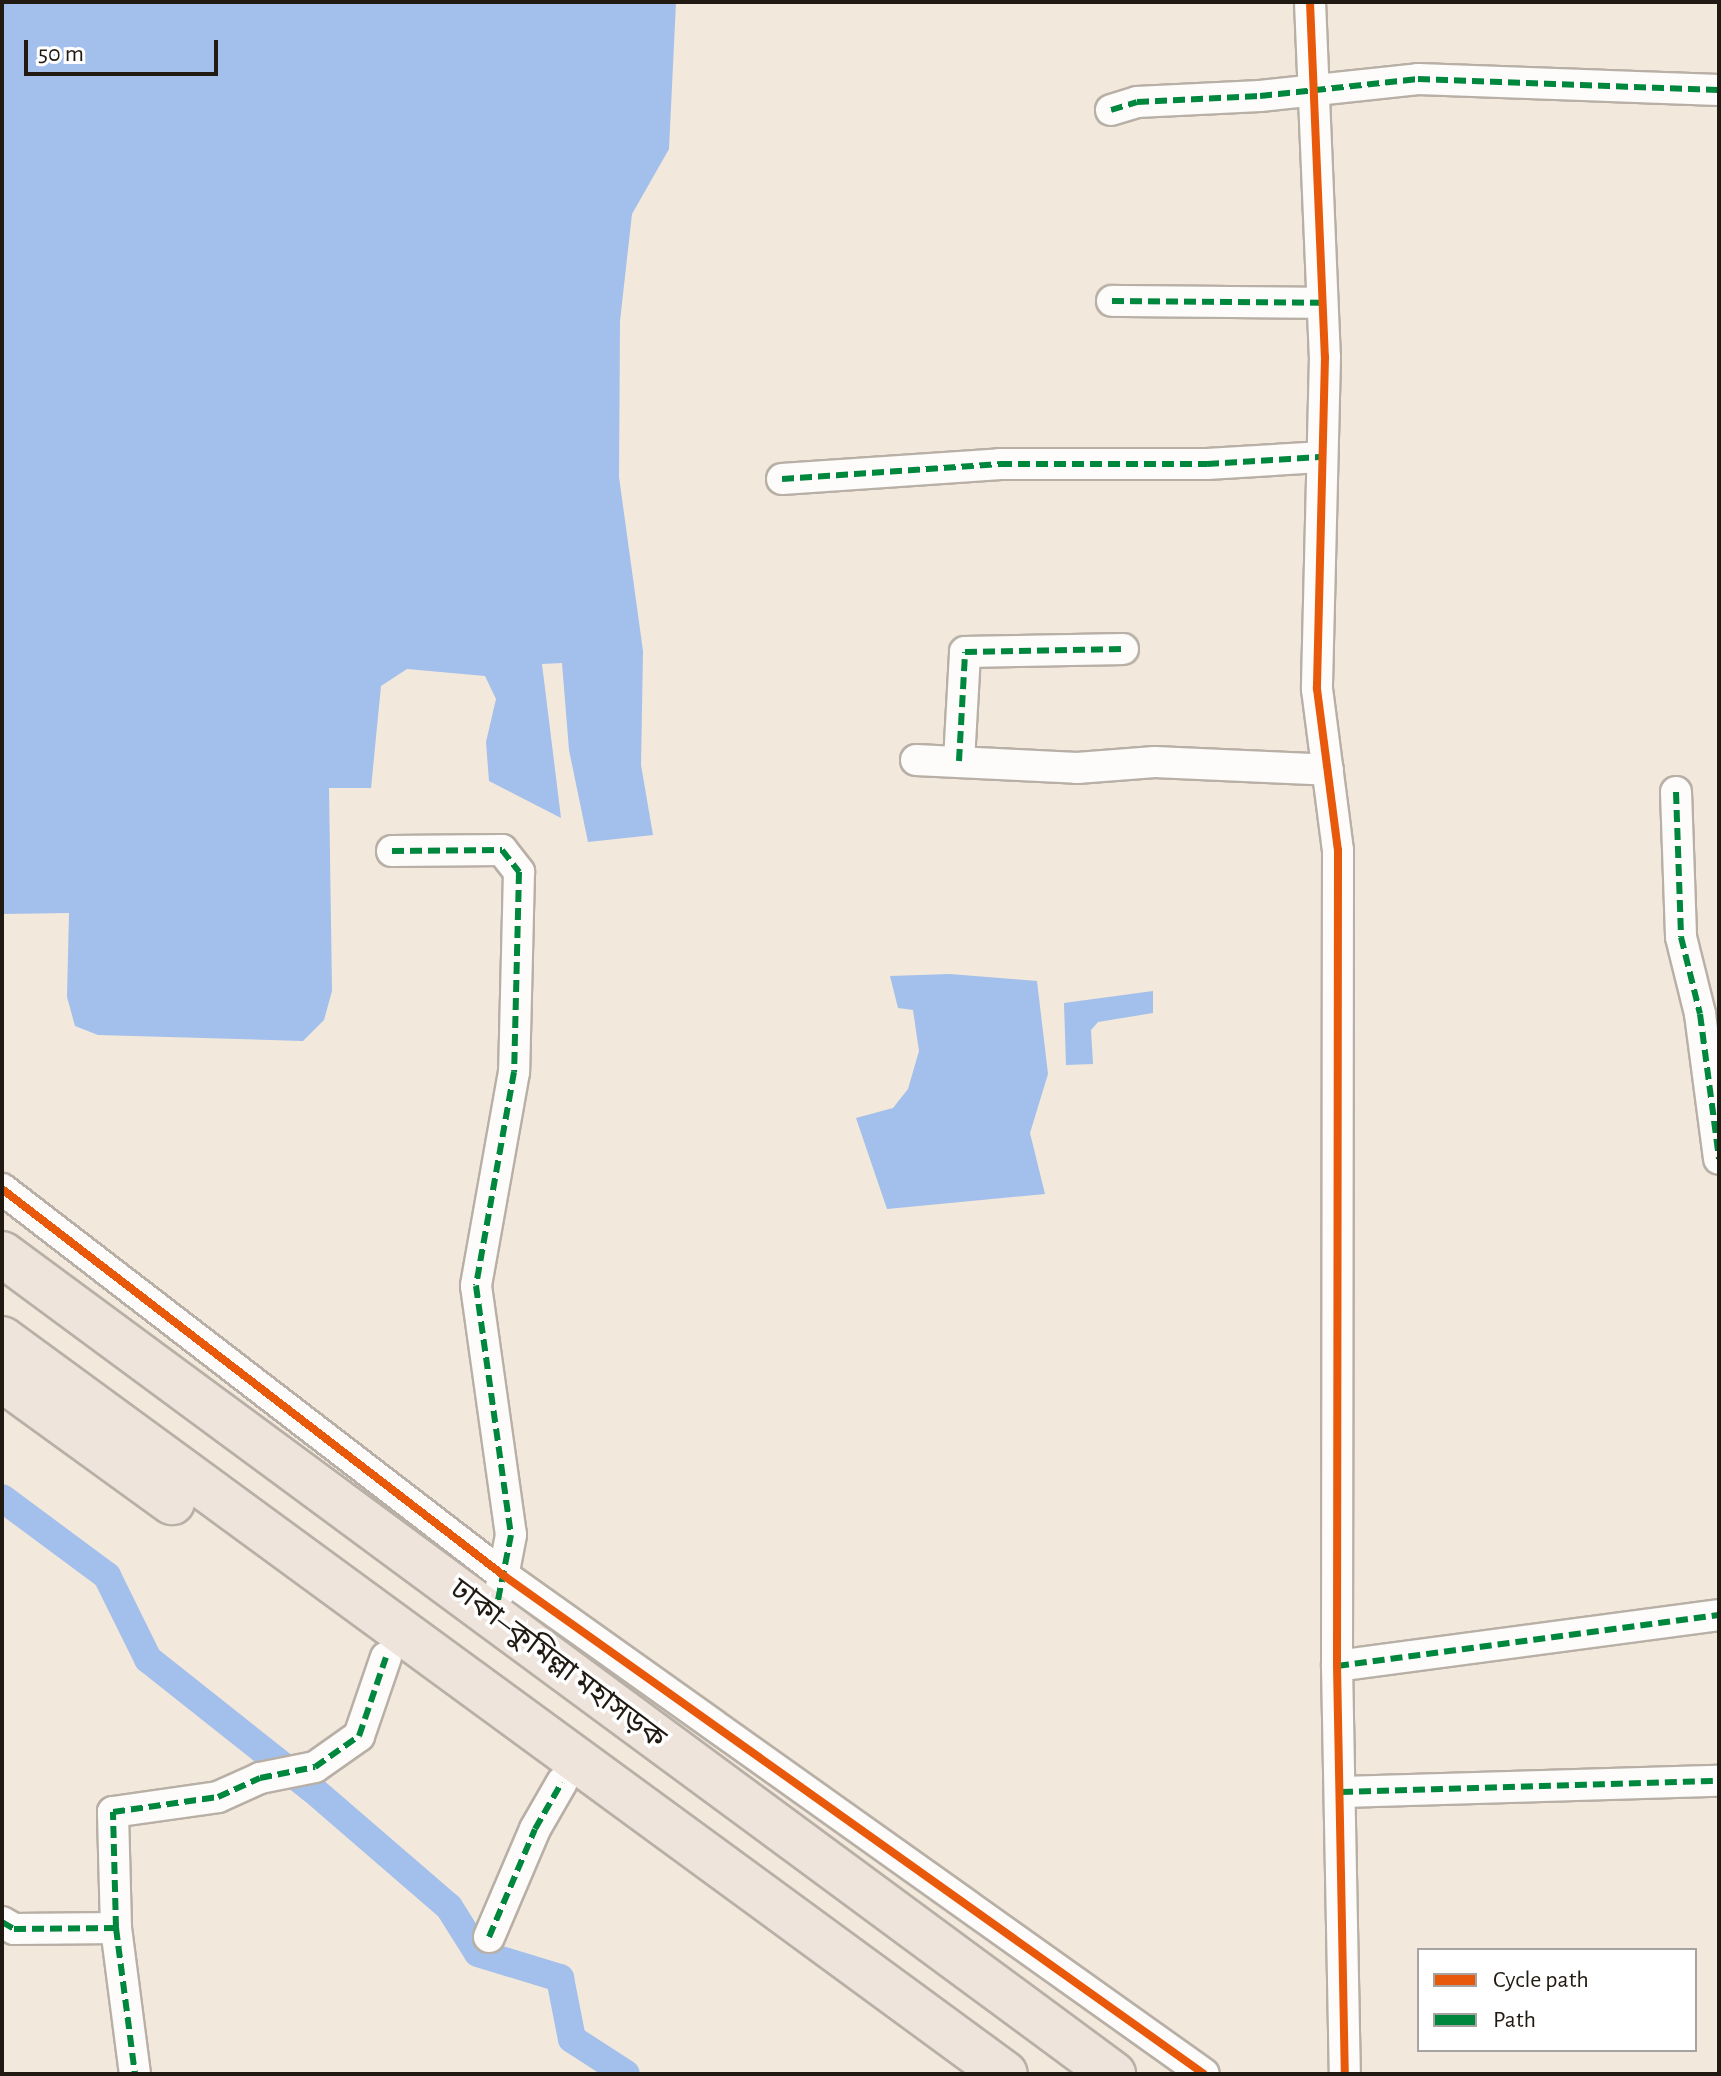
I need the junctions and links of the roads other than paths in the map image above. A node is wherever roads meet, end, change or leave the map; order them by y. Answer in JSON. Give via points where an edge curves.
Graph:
{"nodes":[{"id":1,"x":1310,"y":2,"type":"edge"},
{"id":2,"x":1313,"y":90,"type":"junction"},
{"id":3,"x":1719,"y":90,"type":"edge"},
{"id":4,"x":1111,"y":110,"type":"dead end"},
{"id":5,"x":1112,"y":301,"type":"dead end"},
{"id":6,"x":1322,"y":303,"type":"junction"},
{"id":7,"x":1320,"y":457,"type":"junction"},
{"id":8,"x":782,"y":479,"type":"dead end"},
{"id":9,"x":1123,"y":649,"type":"dead end"},
{"id":10,"x":916,"y":760,"type":"dead end"},
{"id":11,"x":959,"y":761,"type":"junction"},
{"id":12,"x":1328,"y":770,"type":"junction"},
{"id":13,"x":1676,"y":792,"type":"dead end"},
{"id":14,"x":392,"y":851,"type":"dead end"},
{"id":15,"x":1719,"y":1159,"type":"edge"},
{"id":16,"x":2,"y":1189,"type":"edge"},
{"id":17,"x":2,"y":1254,"type":"edge"},
{"id":18,"x":2,"y":1339,"type":"edge"},
{"id":19,"x":2,"y":1379,"type":"edge"},
{"id":20,"x":499,"y":1595,"type":"junction"},
{"id":21,"x":1719,"y":1615,"type":"edge"},
{"id":22,"x":386,"y":1657,"type":"junction"},
{"id":23,"x":1337,"y":1666,"type":"junction"},
{"id":24,"x":1719,"y":1781,"type":"edge"},
{"id":25,"x":562,"y":1782,"type":"junction"},
{"id":26,"x":1341,"y":1792,"type":"junction"},
{"id":27,"x":2,"y":1922,"type":"edge"},
{"id":28,"x":116,"y":1928,"type":"junction"},
{"id":29,"x":489,"y":1937,"type":"dead end"},
{"id":30,"x":135,"y":2074,"type":"edge"},
{"id":31,"x":957,"y":2074,"type":"edge"},
{"id":32,"x":1005,"y":2074,"type":"edge"},
{"id":33,"x":1113,"y":2074,"type":"edge"},
{"id":34,"x":1204,"y":2074,"type":"edge"},
{"id":35,"x":1345,"y":2074,"type":"edge"}],
"edges":[{"from":1,"to":2,"type":"street"},
{"from":2,"to":3,"type":"street","via":[[1418,79]]},
{"from":2,"to":4,"type":"street","via":[[1137,102]]},
{"from":2,"to":6,"type":"street"},
{"from":5,"to":6,"type":"street"},
{"from":6,"to":7,"type":"street"},
{"from":7,"to":8,"type":"street","via":[[1207,464],[1000,464]]},
{"from":7,"to":12,"type":"street","via":[[1317,689]]},
{"from":9,"to":11,"type":"street","via":[[965,652]]},
{"from":10,"to":11,"type":"street"},
{"from":11,"to":12,"type":"street","via":[[1077,768],[1155,762]]},
{"from":12,"to":23,"type":"street","via":[[1338,850]]},
{"from":13,"to":15,"type":"street","via":[[1681,937],[1700,1014]]},
{"from":14,"to":20,"type":"street","via":[[502,850],[519,872],[514,1072],[476,1286],[511,1535]]},
{"from":16,"to":20,"type":"street"},
{"from":17,"to":20,"type":"highway","name":"ঢাকা–কুমিল্লা মহাসড়ক"},
{"from":18,"to":32,"type":"highway"},
{"from":19,"to":22,"type":"highway"},
{"from":20,"to":33,"type":"highway","name":"ঢাকা–কুমিল্লা মহাসড়ক"},
{"from":20,"to":34,"type":"street"},
{"from":21,"to":23,"type":"street"},
{"from":22,"to":25,"type":"highway"},
{"from":22,"to":28,"type":"street","via":[[359,1736],[315,1767],[260,1778],[218,1797],[113,1812]]},
{"from":23,"to":26,"type":"street"},
{"from":24,"to":26,"type":"street"},
{"from":25,"to":29,"type":"street","via":[[535,1829]]},
{"from":25,"to":31,"type":"highway"},
{"from":26,"to":35,"type":"street"},
{"from":27,"to":28,"type":"street","via":[[14,1929]]},
{"from":28,"to":30,"type":"street"}]}
